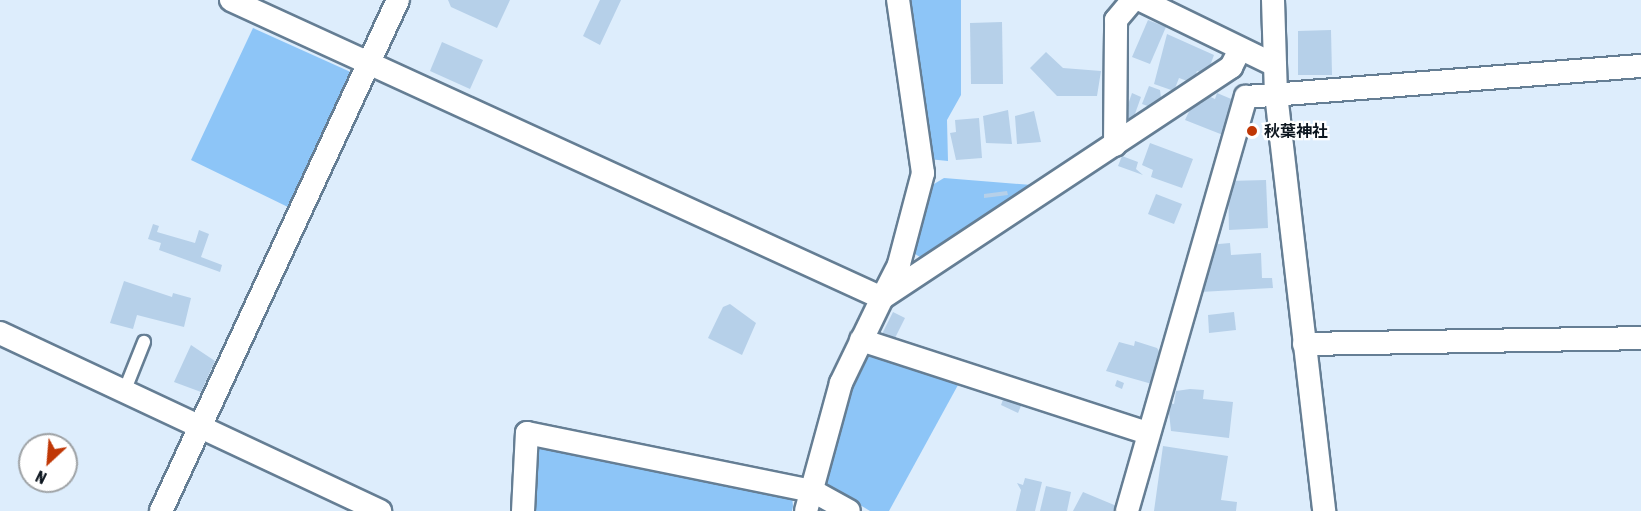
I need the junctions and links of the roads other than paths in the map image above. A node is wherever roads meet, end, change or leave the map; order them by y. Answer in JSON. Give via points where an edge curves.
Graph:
{"nodes":[{"id":1,"x":231,"y":0,"type":"edge"},
{"id":2,"x":398,"y":0,"type":"edge"},
{"id":3,"x":898,"y":0,"type":"edge"},
{"id":4,"x":1133,"y":0,"type":"edge"},
{"id":5,"x":1141,"y":0,"type":"edge"},
{"id":6,"x":1273,"y":0,"type":"edge"},
{"id":7,"x":1240,"y":50,"type":"junction"},
{"id":8,"x":369,"y":63,"type":"junction"},
{"id":9,"x":1275,"y":65,"type":"junction"},
{"id":10,"x":1641,"y":66,"type":"edge"},
{"id":11,"x":1276,"y":94,"type":"junction"},
{"id":12,"x":1115,"y":145,"type":"junction"},
{"id":13,"x":882,"y":298,"type":"junction"},
{"id":14,"x":0,"y":333,"type":"edge"},
{"id":15,"x":1641,"y":338,"type":"edge"},
{"id":16,"x":861,"y":340,"type":"junction"},
{"id":17,"x":144,"y":342,"type":"dead end"},
{"id":18,"x":1304,"y":344,"type":"junction"},
{"id":19,"x":124,"y":392,"type":"junction"},
{"id":20,"x":200,"y":426,"type":"junction"},
{"id":21,"x":1147,"y":433,"type":"junction"},
{"id":22,"x":809,"y":501,"type":"edge"},
{"id":23,"x":161,"y":511,"type":"edge"},
{"id":24,"x":380,"y":511,"type":"edge"},
{"id":25,"x":523,"y":511,"type":"edge"},
{"id":26,"x":849,"y":511,"type":"edge"},
{"id":27,"x":1126,"y":511,"type":"edge"},
{"id":28,"x":1324,"y":511,"type":"edge"}],
"edges":[{"from":1,"to":8,"type":"street"},
{"from":2,"to":8,"type":"street"},
{"from":3,"to":13,"type":"street","via":[[924,173],[899,264]]},
{"from":4,"to":12,"type":"street","via":[[1116,20]]},
{"from":5,"to":7,"type":"street"},
{"from":6,"to":9,"type":"street"},
{"from":7,"to":9,"type":"street"},
{"from":7,"to":12,"type":"street","via":[[1231,67]]},
{"from":8,"to":13,"type":"street"},
{"from":8,"to":20,"type":"street"},
{"from":9,"to":11,"type":"street"},
{"from":10,"to":11,"type":"street"},
{"from":11,"to":18,"type":"street"},
{"from":11,"to":21,"type":"street","via":[[1246,97]]},
{"from":12,"to":13,"type":"street"},
{"from":13,"to":16,"type":"street"},
{"from":14,"to":19,"type":"street"},
{"from":15,"to":18,"type":"street"},
{"from":16,"to":21,"type":"street"},
{"from":16,"to":22,"type":"street","via":[[840,383]]},
{"from":17,"to":19,"type":"lane"},
{"from":18,"to":28,"type":"street"},
{"from":19,"to":20,"type":"street"},
{"from":20,"to":23,"type":"street"},
{"from":20,"to":24,"type":"street"},
{"from":21,"to":27,"type":"street"},
{"from":22,"to":25,"type":"street","via":[[527,433]]},
{"from":22,"to":26,"type":"street"}]}
